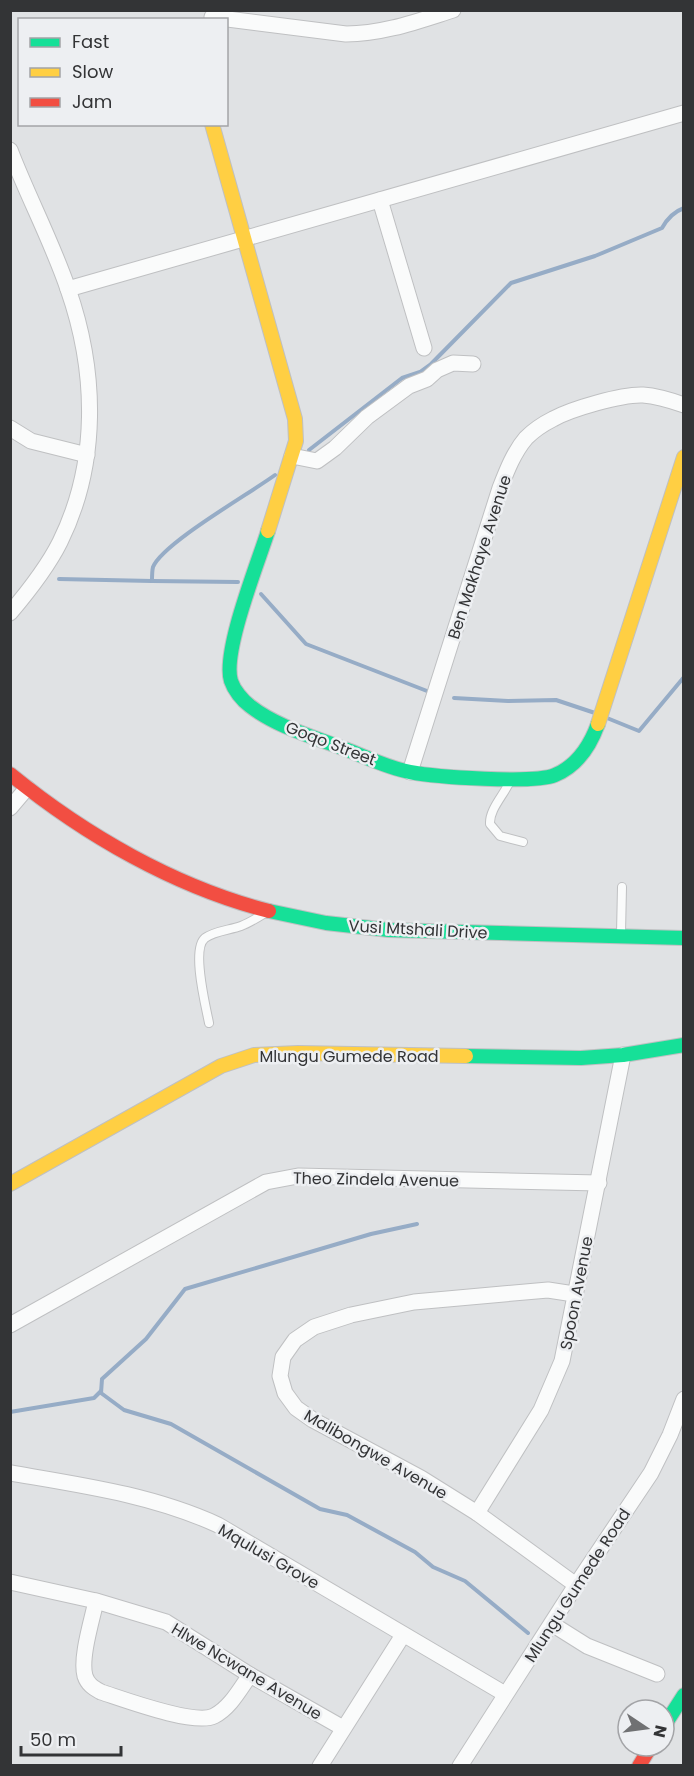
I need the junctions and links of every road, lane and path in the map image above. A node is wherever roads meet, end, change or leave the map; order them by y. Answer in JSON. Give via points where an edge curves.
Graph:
{"nodes":[{"id":1,"x":453,"y":10,"type":"edge"},
{"id":2,"x":212,"y":16,"type":"edge"},
{"id":3,"x":227,"y":18,"type":"edge"},
{"id":4,"x":228,"y":18,"type":"edge"},
{"id":5,"x":684,"y":113,"type":"edge"},
{"id":6,"x":213,"y":126,"type":"edge"},
{"id":7,"x":10,"y":150,"type":"edge"},
{"id":8,"x":380,"y":200,"type":"junction"},
{"id":9,"x":245,"y":239,"type":"junction"},
{"id":10,"x":68,"y":289,"type":"junction"},
{"id":11,"x":424,"y":348,"type":"dead end"},
{"id":12,"x":473,"y":364,"type":"dead end"},
{"id":13,"x":684,"y":405,"type":"edge"},
{"id":14,"x":10,"y":428,"type":"edge"},
{"id":15,"x":87,"y":455,"type":"junction"},
{"id":16,"x":292,"y":456,"type":"junction"},
{"id":17,"x":684,"y":456,"type":"edge"},
{"id":18,"x":10,"y":613,"type":"edge"},
{"id":19,"x":410,"y":772,"type":"junction"},
{"id":20,"x":10,"y":774,"type":"edge"},
{"id":21,"x":511,"y":778,"type":"junction"},
{"id":22,"x":27,"y":788,"type":"junction"},
{"id":23,"x":10,"y":808,"type":"edge"},
{"id":24,"x":523,"y":842,"type":"dead end"},
{"id":25,"x":622,"y":887,"type":"dead end"},
{"id":26,"x":269,"y":911,"type":"junction"},
{"id":27,"x":621,"y":936,"type":"junction"},
{"id":28,"x":684,"y":938,"type":"edge"},
{"id":29,"x":209,"y":1023,"type":"dead end"},
{"id":30,"x":684,"y":1045,"type":"edge"},
{"id":31,"x":623,"y":1054,"type":"junction"},
{"id":32,"x":599,"y":1183,"type":"junction"},
{"id":33,"x":10,"y":1184,"type":"edge"},
{"id":34,"x":574,"y":1294,"type":"junction"},
{"id":35,"x":10,"y":1325,"type":"edge"},
{"id":36,"x":684,"y":1400,"type":"edge"},
{"id":37,"x":11,"y":1477,"type":"edge"},
{"id":38,"x":477,"y":1513,"type":"junction"},
{"id":39,"x":10,"y":1582,"type":"edge"},
{"id":40,"x":576,"y":1585,"type":"junction"},
{"id":41,"x":96,"y":1601,"type":"junction"},
{"id":42,"x":552,"y":1624,"type":"junction"},
{"id":43,"x":404,"y":1635,"type":"junction"},
{"id":44,"x":657,"y":1674,"type":"dead end"},
{"id":45,"x":250,"y":1675,"type":"junction"},
{"id":46,"x":505,"y":1694,"type":"junction"},
{"id":47,"x":343,"y":1728,"type":"junction"},
{"id":48,"x":320,"y":1766,"type":"edge"},
{"id":49,"x":460,"y":1766,"type":"edge"}],
"edges":[{"from":1,"to":4,"type":"street","via":[[364,34]]},
{"from":2,"to":3,"type":"street"},
{"from":5,"to":8,"type":"street"},
{"from":6,"to":9,"type":"street","name":"Goqo Street"},
{"from":7,"to":10,"type":"street"},
{"from":8,"to":9,"type":"street"},
{"from":8,"to":11,"type":"street"},
{"from":9,"to":10,"type":"street"},
{"from":9,"to":16,"type":"street","name":"Goqo Street","via":[[295,419]]},
{"from":10,"to":15,"type":"street","via":[[90,386]]},
{"from":12,"to":16,"type":"street","via":[[453,363],[409,386],[317,461]]},
{"from":13,"to":19,"type":"street","name":"Ben Makhaye Avenue","via":[[656,397],[624,396],[553,418],[526,439],[500,488]]},
{"from":14,"to":15,"type":"street","via":[[32,441]]},
{"from":15,"to":18,"type":"street","via":[[78,495],[59,545]]},
{"from":16,"to":19,"type":"street","name":"Goqo Street","via":[[232,643],[231,681],[239,695],[262,715]]},
{"from":17,"to":21,"type":"street","name":"Goqo Street","via":[[592,740],[582,755],[555,775]]},
{"from":19,"to":21,"type":"street","name":"Goqo Street"},
{"from":20,"to":22,"type":"street","name":"Vusi Mtshali Drive"},
{"from":21,"to":24,"type":"lane","via":[[490,824],[501,836]]},
{"from":22,"to":23,"type":"street"},
{"from":22,"to":26,"type":"street","name":"Vusi Mtshali Drive","via":[[89,830],[172,877]]},
{"from":25,"to":27,"type":"lane"},
{"from":26,"to":27,"type":"street","name":"Vusi Mtshali Drive","via":[[390,931]]},
{"from":26,"to":29,"type":"lane","via":[[202,942],[200,978]]},
{"from":27,"to":28,"type":"street","name":"Vusi Mtshali Drive"},
{"from":30,"to":31,"type":"street","name":"Mlungu Gumede Road"},
{"from":31,"to":32,"type":"street","name":"Spoon Avenue"},
{"from":31,"to":33,"type":"street","name":"Mlungu Gumede Road","via":[[581,1058],[254,1055],[221,1066]]},
{"from":32,"to":34,"type":"street","name":"Spoon Avenue"},
{"from":32,"to":35,"type":"street","name":"Theo Zindela Avenue","via":[[298,1176],[274,1180]]},
{"from":34,"to":38,"type":"street","name":"Spoon Avenue","via":[[555,1381]]},
{"from":34,"to":38,"type":"street","name":"Malibongwe Avenue","via":[[548,1290],[414,1302],[351,1315],[314,1327],[295,1340],[283,1357],[282,1385],[296,1408]]},
{"from":36,"to":40,"type":"street","name":"Mlungu Gumede Road","via":[[651,1473]]},
{"from":37,"to":43,"type":"street","name":"Mqulusi Grove","via":[[136,1497],[189,1512],[218,1525]]},
{"from":38,"to":40,"type":"street","name":"Malibongwe Avenue"},
{"from":39,"to":41,"type":"street","name":"Hlwe Ncwane Avenue"},
{"from":40,"to":42,"type":"street","name":"Mlungu Gumede Road"},
{"from":41,"to":45,"type":"street","name":"Hlwe Ncwane Avenue","via":[[166,1622]]},
{"from":41,"to":45,"type":"street","via":[[85,1675],[91,1686],[101,1692],[177,1714],[212,1717],[227,1706]]},
{"from":42,"to":44,"type":"street","via":[[587,1646]]},
{"from":42,"to":46,"type":"street","name":"Mlungu Gumede Road"},
{"from":43,"to":46,"type":"street","name":"Mqulusi Grove"},
{"from":43,"to":47,"type":"street"},
{"from":45,"to":47,"type":"street","name":"Hlwe Ncwane Avenue"},
{"from":46,"to":49,"type":"street","name":"Mlungu Gumede Road"},
{"from":47,"to":48,"type":"street"}]}
